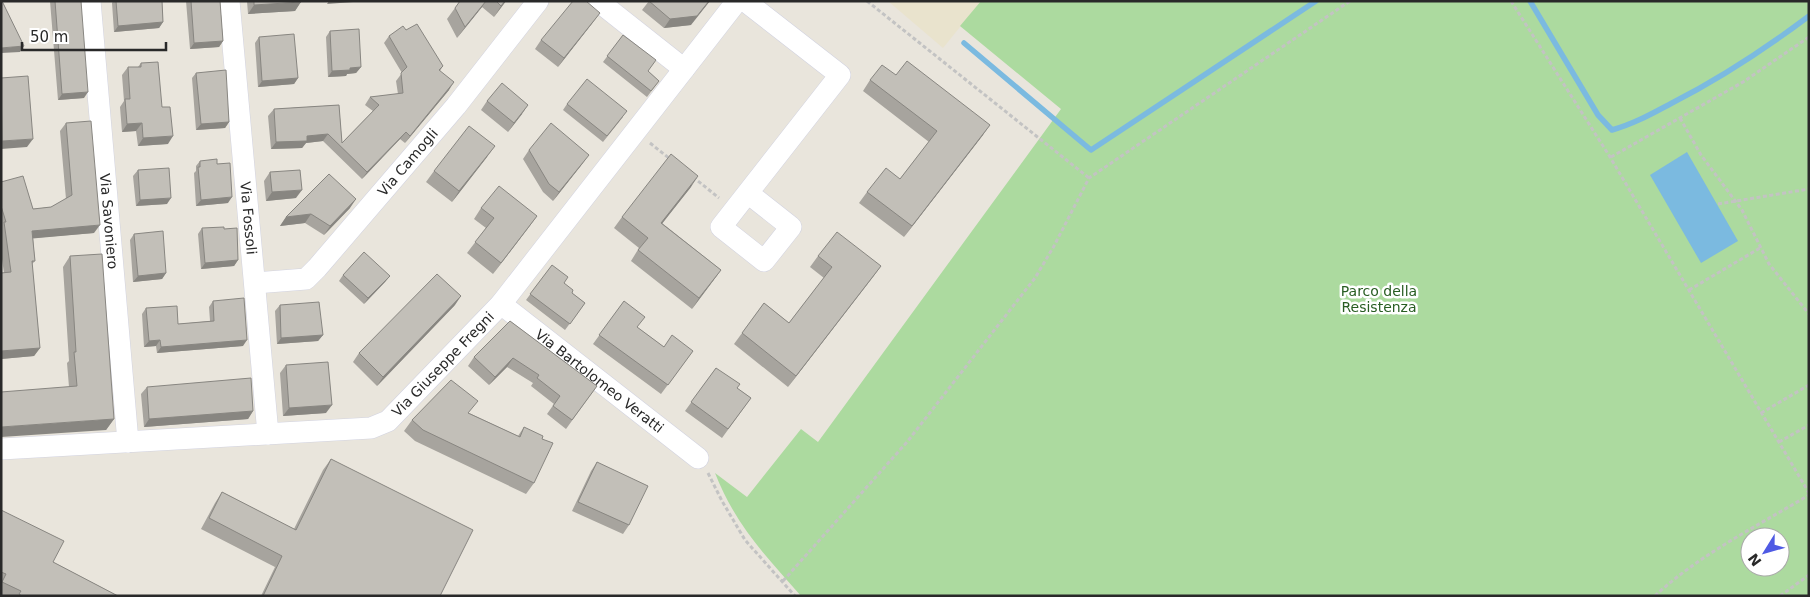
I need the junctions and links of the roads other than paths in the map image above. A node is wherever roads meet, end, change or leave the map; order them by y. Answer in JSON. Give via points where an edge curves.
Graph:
{"nodes":[{"id":1,"x":90,"y":1,"type":"edge"},
{"id":2,"x":230,"y":1,"type":"edge"},
{"id":3,"x":538,"y":1,"type":"edge"},
{"id":4,"x":598,"y":1,"type":"edge"},
{"id":5,"x":737,"y":1,"type":"edge"},
{"id":6,"x":745,"y":1,"type":"edge"},
{"id":7,"x":684,"y":69,"type":"junction"},
{"id":8,"x":741,"y":202,"type":"road end"},
{"id":9,"x":255,"y":283,"type":"junction"},
{"id":10,"x":501,"y":304,"type":"junction"},
{"id":11,"x":268,"y":434,"type":"junction"},
{"id":12,"x":128,"y":442,"type":"junction"},
{"id":13,"x":1,"y":449,"type":"edge"},
{"id":14,"x":698,"y":458,"type":"road end"}],
"edges":[{"from":1,"to":12,"type":"street","name":"Via Savoniero"},
{"from":2,"to":9,"type":"street","name":"Via Fossoli"},
{"from":3,"to":9,"type":"street","name":"Via Camogli","via":[[456,106],[306,279]]},
{"from":4,"to":7,"type":"street"},
{"from":5,"to":7,"type":"street","name":"Via Giuseppe Fregni"},
{"from":6,"to":8,"type":"street","via":[[840,75]]},
{"from":7,"to":10,"type":"street","name":"Via Giuseppe Fregni"},
{"from":9,"to":11,"type":"street","name":"Via Fossoli"},
{"from":10,"to":11,"type":"street","name":"Via Giuseppe Fregni","via":[[388,421],[371,428]]},
{"from":10,"to":14,"type":"street","name":"Via Bartolomeo Veratti"},
{"from":11,"to":12,"type":"street","name":"Via Giuseppe Fregni"},
{"from":12,"to":13,"type":"street","name":"Via Giuseppe Fregni"}]}
